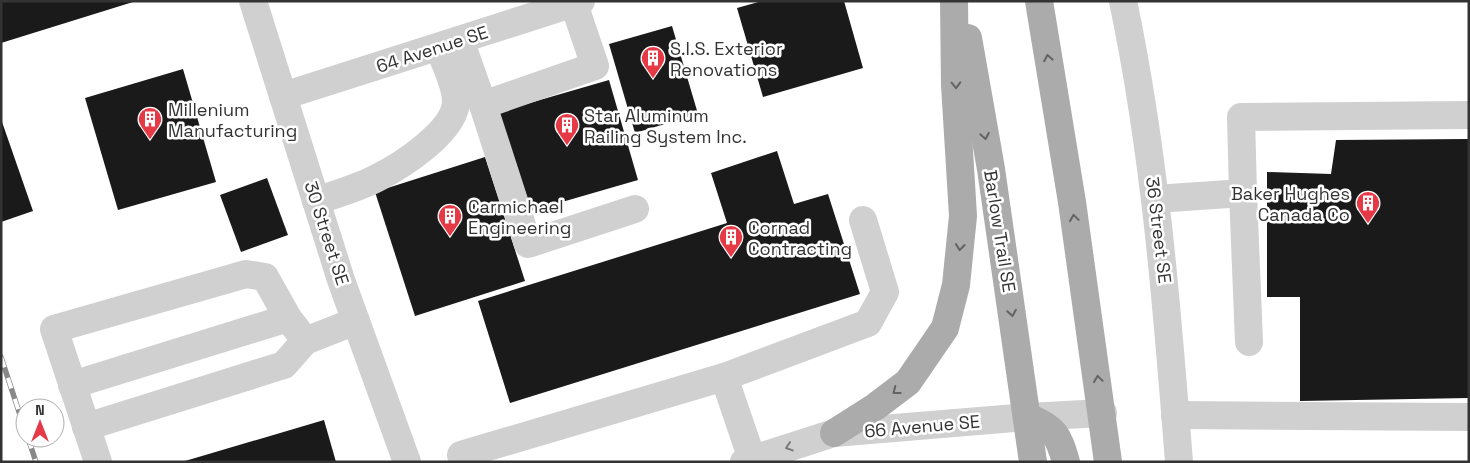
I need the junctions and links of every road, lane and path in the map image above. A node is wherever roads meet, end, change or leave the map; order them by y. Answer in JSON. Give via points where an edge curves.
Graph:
{"nodes":[{"id":1,"x":253,"y":1,"type":"edge"},
{"id":2,"x":954,"y":1,"type":"edge"},
{"id":3,"x":962,"y":1,"type":"edge"},
{"id":4,"x":1038,"y":1,"type":"edge"},
{"id":5,"x":1123,"y":1,"type":"edge"},
{"id":6,"x":578,"y":2,"type":"edge"},
{"id":7,"x":450,"y":43,"type":"junction"},
{"id":8,"x":283,"y":96,"type":"junction"},
{"id":9,"x":483,"y":105,"type":"junction"},
{"id":10,"x":1469,"y":115,"type":"edge"},
{"id":11,"x":1243,"y":193,"type":"junction"},
{"id":12,"x":1155,"y":199,"type":"junction"},
{"id":13,"x":316,"y":201,"type":"junction"},
{"id":14,"x":635,"y":208,"type":"dead end"},
{"id":15,"x":863,"y":220,"type":"dead end"},
{"id":16,"x":288,"y":318,"type":"junction"},
{"id":17,"x":356,"y":320,"type":"junction"},
{"id":18,"x":305,"y":340,"type":"junction"},
{"id":19,"x":1249,"y":342,"type":"dead end"},
{"id":20,"x":724,"y":377,"type":"junction"},
{"id":21,"x":72,"y":384,"type":"junction"},
{"id":22,"x":1103,"y":413,"type":"junction"},
{"id":23,"x":1175,"y":415,"type":"junction"},
{"id":24,"x":1028,"y":417,"type":"junction"},
{"id":25,"x":1469,"y":417,"type":"edge"},
{"id":26,"x":86,"y":427,"type":"junction"},
{"id":27,"x":834,"y":433,"type":"junction"},
{"id":28,"x":461,"y":455,"type":"dead end"},
{"id":29,"x":748,"y":460,"type":"edge"},
{"id":30,"x":98,"y":462,"type":"edge"},
{"id":31,"x":407,"y":462,"type":"edge"},
{"id":32,"x":1033,"y":462,"type":"edge"},
{"id":33,"x":1066,"y":462,"type":"edge"},
{"id":34,"x":1108,"y":462,"type":"edge"},
{"id":35,"x":1179,"y":462,"type":"edge"}],
"edges":[{"from":1,"to":8,"type":"street","name":"30 Street SE"},
{"from":2,"to":27,"type":"main road","one_way":true,"via":[[964,216],[956,285],[945,328],[908,382]]},
{"from":3,"to":24,"type":"main road","name":"Barlow Trail SE","one_way":true},
{"from":22,"to":4,"type":"main road","one_way":true},
{"from":5,"to":12,"type":"street","name":"36 Street SE","via":[[1138,73]]},
{"from":6,"to":7,"type":"street","name":"64 Avenue SE"},
{"from":6,"to":9,"type":"street","via":[[595,66]]},
{"from":7,"to":8,"type":"street","name":"64 Avenue SE"},
{"from":7,"to":9,"type":"street"},
{"from":7,"to":13,"type":"street","via":[[456,100],[455,111],[444,128],[430,143],[376,179]]},
{"from":8,"to":13,"type":"street","name":"30 Street SE"},
{"from":9,"to":14,"type":"street","via":[[528,244]]},
{"from":10,"to":11,"type":"street","via":[[1241,117]]},
{"from":11,"to":12,"type":"street"},
{"from":11,"to":19,"type":"street"},
{"from":12,"to":23,"type":"street","name":"36 Street SE","via":[[1165,275]]},
{"from":13,"to":17,"type":"street","name":"30 Street SE"},
{"from":15,"to":20,"type":"street","via":[[885,292],[868,323]]},
{"from":16,"to":18,"type":"street"},
{"from":16,"to":21,"type":"street"},
{"from":16,"to":21,"type":"street","via":[[264,276],[246,274],[54,329]]},
{"from":17,"to":18,"type":"street"},
{"from":17,"to":31,"type":"street","name":"30 Street SE"},
{"from":18,"to":26,"type":"street","via":[[284,365]]},
{"from":20,"to":28,"type":"street"},
{"from":20,"to":29,"type":"street"},
{"from":21,"to":26,"type":"street"},
{"from":22,"to":24,"type":"street","name":"66 Avenue SE"},
{"from":22,"to":34,"type":"main road"},
{"from":23,"to":25,"type":"street"},
{"from":23,"to":35,"type":"street","name":"36 Street SE"},
{"from":24,"to":27,"type":"street","name":"66 Avenue SE"},
{"from":24,"to":32,"type":"main road","name":"Barlow Trail SE"},
{"from":24,"to":33,"type":"main road","via":[[1049,426],[1059,438]]},
{"from":26,"to":30,"type":"street"},
{"from":27,"to":29,"type":"street","name":"66 Avenue SE","one_way":true}]}
